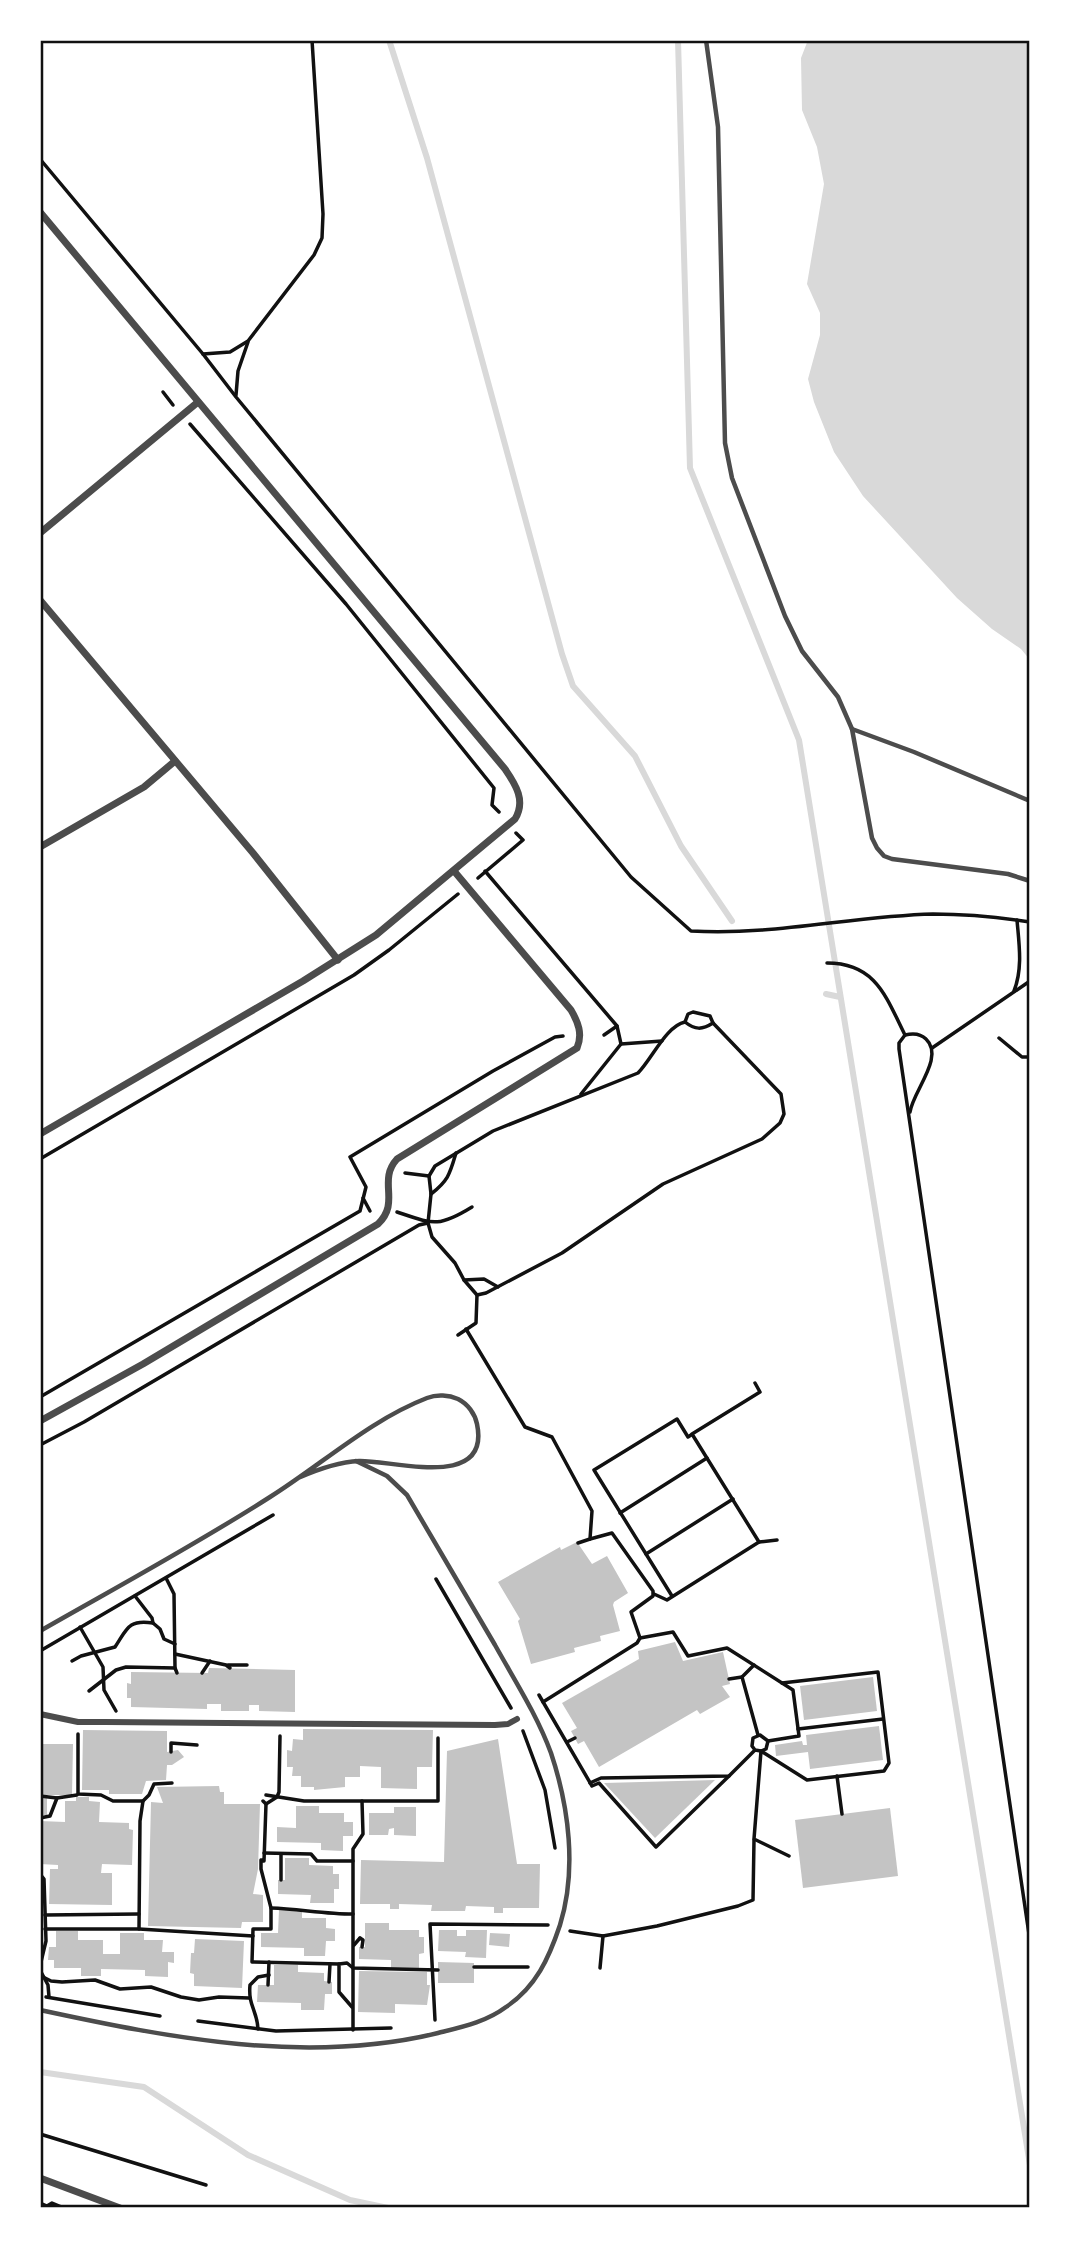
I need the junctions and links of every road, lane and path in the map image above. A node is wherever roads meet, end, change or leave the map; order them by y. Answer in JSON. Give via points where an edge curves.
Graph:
{"nodes":[{"id":1,"x":312,"y":40,"type":"edge"},
{"id":2,"x":706,"y":40,"type":"edge"},
{"id":3,"x":40,"y":159,"type":"edge"},
{"id":4,"x":40,"y":212,"type":"edge"},
{"id":5,"x":248,"y":341,"type":"junction"},
{"id":6,"x":203,"y":354,"type":"junction"},
{"id":7,"x":163,"y":392,"type":"dead end"},
{"id":8,"x":236,"y":397,"type":"junction"},
{"id":9,"x":198,"y":402,"type":"junction"},
{"id":10,"x":183,"y":415,"type":"junction"},
{"id":11,"x":40,"y":533,"type":"edge"},
{"id":12,"x":40,"y":600,"type":"edge"},
{"id":13,"x":852,"y":729,"type":"junction"},
{"id":14,"x":176,"y":761,"type":"junction"},
{"id":15,"x":1030,"y":801,"type":"edge"},
{"id":16,"x":499,"y":812,"type":"dead end"},
{"id":17,"x":516,"y":834,"type":"dead end"},
{"id":18,"x":40,"y":848,"type":"edge"},
{"id":19,"x":454,"y":871,"type":"junction"},
{"id":20,"x":485,"y":871,"type":"junction"},
{"id":21,"x":477,"y":878,"type":"dead end"},
{"id":22,"x":1030,"y":881,"type":"edge"},
{"id":23,"x":458,"y":894,"type":"dead end"},
{"id":24,"x":1017,"y":920,"type":"junction"},
{"id":25,"x":1030,"y":922,"type":"edge"},
{"id":26,"x":338,"y":960,"type":"junction"},
{"id":27,"x":827,"y":963,"type":"dead end"},
{"id":28,"x":1030,"y":981,"type":"edge"},
{"id":29,"x":1013,"y":993,"type":"junction"},
{"id":30,"x":685,"y":1022,"type":"junction"},
{"id":31,"x":713,"y":1023,"type":"junction"},
{"id":32,"x":617,"y":1026,"type":"junction"},
{"id":33,"x":604,"y":1035,"type":"dead end"},
{"id":34,"x":905,"y":1035,"type":"junction"},
{"id":35,"x":564,"y":1036,"type":"dead end"},
{"id":36,"x":999,"y":1038,"type":"dead end"},
{"id":37,"x":662,"y":1041,"type":"junction"},
{"id":38,"x":621,"y":1044,"type":"junction"},
{"id":39,"x":932,"y":1048,"type":"junction"},
{"id":40,"x":1030,"y":1057,"type":"edge"},
{"id":41,"x":577,"y":1097,"type":"junction"},
{"id":42,"x":909,"y":1117,"type":"junction"},
{"id":43,"x":40,"y":1134,"type":"edge"},
{"id":44,"x":457,"y":1152,"type":"junction"},
{"id":45,"x":40,"y":1159,"type":"edge"},
{"id":46,"x":405,"y":1173,"type":"dead end"},
{"id":47,"x":429,"y":1176,"type":"junction"},
{"id":48,"x":431,"y":1194,"type":"junction"},
{"id":49,"x":362,"y":1198,"type":"junction"},
{"id":50,"x":472,"y":1206,"type":"dead end"},
{"id":51,"x":389,"y":1209,"type":"junction"},
{"id":52,"x":370,"y":1211,"type":"dead end"},
{"id":53,"x":428,"y":1223,"type":"junction"},
{"id":54,"x":384,"y":1234,"type":"dead end"},
{"id":55,"x":389,"y":1242,"type":"junction"},
{"id":56,"x":464,"y":1280,"type":"junction"},
{"id":57,"x":498,"y":1287,"type":"junction"},
{"id":58,"x":477,"y":1295,"type":"junction"},
{"id":59,"x":466,"y":1329,"type":"junction"},
{"id":60,"x":458,"y":1335,"type":"dead end"},
{"id":61,"x":755,"y":1384,"type":"dead end"},
{"id":62,"x":40,"y":1397,"type":"edge"},
{"id":63,"x":40,"y":1421,"type":"edge"},
{"id":64,"x":692,"y":1434,"type":"junction"},
{"id":65,"x":40,"y":1445,"type":"edge"},
{"id":66,"x":707,"y":1458,"type":"junction"},
{"id":67,"x":356,"y":1461,"type":"junction"},
{"id":68,"x":298,"y":1478,"type":"junction"},
{"id":69,"x":733,"y":1499,"type":"junction"},
{"id":70,"x":620,"y":1513,"type":"junction"},
{"id":71,"x":273,"y":1515,"type":"dead end"},
{"id":72,"x":590,"y":1539,"type":"junction"},
{"id":73,"x":777,"y":1541,"type":"dead end"},
{"id":74,"x":759,"y":1542,"type":"junction"},
{"id":75,"x":578,"y":1543,"type":"dead end"},
{"id":76,"x":646,"y":1554,"type":"junction"},
{"id":77,"x":165,"y":1577,"type":"junction"},
{"id":78,"x":436,"y":1579,"type":"dead end"},
{"id":79,"x":654,"y":1594,"type":"junction"},
{"id":80,"x":134,"y":1595,"type":"junction"},
{"id":81,"x":672,"y":1596,"type":"junction"},
{"id":82,"x":153,"y":1623,"type":"junction"},
{"id":83,"x":80,"y":1627,"type":"junction"},
{"id":84,"x":40,"y":1632,"type":"edge"},
{"id":85,"x":640,"y":1638,"type":"junction"},
{"id":86,"x":175,"y":1644,"type":"junction"},
{"id":87,"x":40,"y":1651,"type":"edge"},
{"id":88,"x":95,"y":1653,"type":"junction"},
{"id":89,"x":175,"y":1654,"type":"junction"},
{"id":90,"x":72,"y":1661,"type":"dead end"},
{"id":91,"x":210,"y":1661,"type":"junction"},
{"id":92,"x":247,"y":1665,"type":"dead end"},
{"id":93,"x":754,"y":1665,"type":"junction"},
{"id":94,"x":202,"y":1673,"type":"dead end"},
{"id":95,"x":742,"y":1677,"type":"junction"},
{"id":96,"x":729,"y":1679,"type":"dead end"},
{"id":97,"x":103,"y":1682,"type":"junction"},
{"id":98,"x":782,"y":1683,"type":"junction"},
{"id":99,"x":89,"y":1691,"type":"dead end"},
{"id":100,"x":544,"y":1702,"type":"junction"},
{"id":101,"x":538,"y":1706,"type":"dead end"},
{"id":102,"x":40,"y":1714,"type":"edge"},
{"id":103,"x":884,"y":1718,"type":"junction"},
{"id":104,"x":517,"y":1719,"type":"junction"},
{"id":105,"x":78,"y":1722,"type":"junction"},
{"id":106,"x":121,"y":1722,"type":"junction"},
{"id":107,"x":281,"y":1724,"type":"junction"},
{"id":108,"x":439,"y":1725,"type":"junction"},
{"id":109,"x":798,"y":1729,"type":"junction"},
{"id":110,"x":758,"y":1735,"type":"junction"},
{"id":111,"x":575,"y":1738,"type":"dead end"},
{"id":112,"x":768,"y":1741,"type":"junction"},
{"id":113,"x":567,"y":1742,"type":"junction"},
{"id":114,"x":197,"y":1745,"type":"dead end"},
{"id":115,"x":758,"y":1751,"type":"junction"},
{"id":116,"x":171,"y":1752,"type":"dead end"},
{"id":117,"x":729,"y":1776,"type":"junction"},
{"id":118,"x":836,"y":1776,"type":"junction"},
{"id":119,"x":172,"y":1783,"type":"dead end"},
{"id":120,"x":590,"y":1783,"type":"junction"},
{"id":121,"x":78,"y":1794,"type":"junction"},
{"id":122,"x":266,"y":1795,"type":"dead end"},
{"id":123,"x":40,"y":1796,"type":"edge"},
{"id":124,"x":277,"y":1797,"type":"junction"},
{"id":125,"x":57,"y":1798,"type":"junction"},
{"id":126,"x":143,"y":1801,"type":"junction"},
{"id":127,"x":362,"y":1801,"type":"junction"},
{"id":128,"x":842,"y":1814,"type":"dead end"},
{"id":129,"x":40,"y":1818,"type":"edge"},
{"id":130,"x":754,"y":1839,"type":"junction"},
{"id":131,"x":264,"y":1853,"type":"junction"},
{"id":132,"x":281,"y":1854,"type":"junction"},
{"id":133,"x":556,"y":1854,"type":"dead end"},
{"id":134,"x":789,"y":1856,"type":"dead end"},
{"id":135,"x":353,"y":1861,"type":"junction"},
{"id":136,"x":40,"y":1874,"type":"edge"},
{"id":137,"x":281,"y":1880,"type":"dead end"},
{"id":138,"x":271,"y":1908,"type":"junction"},
{"id":139,"x":45,"y":1914,"type":"junction"},
{"id":140,"x":139,"y":1914,"type":"junction"},
{"id":141,"x":353,"y":1914,"type":"junction"},
{"id":142,"x":550,"y":1917,"type":"dead end"},
{"id":143,"x":548,"y":1925,"type":"junction"},
{"id":144,"x":45,"y":1929,"type":"junction"},
{"id":145,"x":139,"y":1929,"type":"junction"},
{"id":146,"x":568,"y":1931,"type":"dead end"},
{"id":147,"x":545,"y":1932,"type":"dead end"},
{"id":148,"x":253,"y":1936,"type":"junction"},
{"id":149,"x":603,"y":1936,"type":"junction"},
{"id":150,"x":40,"y":1941,"type":"edge"},
{"id":151,"x":46,"y":1941,"type":"junction"},
{"id":152,"x":1030,"y":1941,"type":"edge"},
{"id":153,"x":353,"y":1947,"type":"junction"},
{"id":154,"x":362,"y":1947,"type":"dead end"},
{"id":155,"x":41,"y":1955,"type":"edge"},
{"id":156,"x":353,"y":1958,"type":"junction"},
{"id":157,"x":535,"y":1960,"type":"dead end"},
{"id":158,"x":269,"y":1962,"type":"junction"},
{"id":159,"x":330,"y":1964,"type":"junction"},
{"id":160,"x":339,"y":1964,"type":"junction"},
{"id":161,"x":347,"y":1964,"type":"junction"},
{"id":162,"x":474,"y":1967,"type":"dead end"},
{"id":163,"x":530,"y":1967,"type":"junction"},
{"id":164,"x":40,"y":1968,"type":"edge"},
{"id":165,"x":353,"y":1968,"type":"junction"},
{"id":166,"x":600,"y":1968,"type":"dead end"},
{"id":167,"x":436,"y":1970,"type":"junction"},
{"id":168,"x":269,"y":1975,"type":"junction"},
{"id":169,"x":43,"y":1977,"type":"junction"},
{"id":170,"x":523,"y":1978,"type":"dead end"},
{"id":171,"x":329,"y":1982,"type":"dead end"},
{"id":172,"x":268,"y":1985,"type":"dead end"},
{"id":173,"x":40,"y":1996,"type":"edge"},
{"id":174,"x":49,"y":1997,"type":"junction"},
{"id":175,"x":249,"y":1998,"type":"junction"},
{"id":176,"x":353,"y":2008,"type":"junction"},
{"id":177,"x":40,"y":2010,"type":"edge"},
{"id":178,"x":160,"y":2016,"type":"dead end"},
{"id":179,"x":445,"y":2018,"type":"dead end"},
{"id":180,"x":198,"y":2021,"type":"dead end"},
{"id":181,"x":404,"y":2026,"type":"dead end"},
{"id":182,"x":258,"y":2029,"type":"junction"},
{"id":183,"x":353,"y":2031,"type":"junction"},
{"id":184,"x":40,"y":2134,"type":"edge"},
{"id":185,"x":40,"y":2178,"type":"edge"},
{"id":186,"x":206,"y":2185,"type":"dead end"},
{"id":187,"x":40,"y":2203,"type":"edge"},
{"id":188,"x":46,"y":2207,"type":"edge"},
{"id":189,"x":64,"y":2208,"type":"edge"},
{"id":190,"x":120,"y":2208,"type":"edge"}],
"edges":[{"from":1,"to":5,"type":"path","via":[[321,238],[314,254]]},
{"from":2,"to":13,"type":"lane","via":[[718,127],[726,443],[732,478],[785,616],[802,651],[838,697]]},
{"from":3,"to":6,"type":"path"},
{"from":4,"to":9,"type":"street"},
{"from":5,"to":6,"type":"path","via":[[230,352]]},
{"from":5,"to":8,"type":"path"},
{"from":6,"to":8,"type":"path"},
{"from":7,"to":10,"type":"path"},
{"from":8,"to":24,"type":"path","via":[[631,877],[691,931],[930,914]]},
{"from":9,"to":10,"type":"street"},
{"from":9,"to":19,"type":"street","via":[[515,784],[521,801],[515,819]]},
{"from":10,"to":11,"type":"street"},
{"from":10,"to":16,"type":"path","via":[[346,604],[494,788],[492,806]]},
{"from":12,"to":14,"type":"street"},
{"from":13,"to":15,"type":"lane"},
{"from":13,"to":22,"type":"lane","via":[[872,838],[884,856]]},
{"from":14,"to":18,"type":"street","via":[[144,787]]},
{"from":14,"to":26,"type":"street"},
{"from":17,"to":20,"type":"path","via":[[523,840]]},
{"from":19,"to":26,"type":"street"},
{"from":19,"to":51,"type":"street","via":[[571,1010],[580,1029],[580,1042],[568,1055],[397,1158],[388,1177]]},
{"from":20,"to":21,"type":"path"},
{"from":20,"to":32,"type":"path"},
{"from":23,"to":45,"type":"path","via":[[354,975]]},
{"from":24,"to":25,"type":"path"},
{"from":24,"to":29,"type":"path","via":[[1020,965]]},
{"from":26,"to":43,"type":"street"},
{"from":27,"to":34,"type":"path","via":[[859,968],[868,975]]},
{"from":28,"to":29,"type":"path"},
{"from":29,"to":39,"type":"path"},
{"from":30,"to":31,"type":"path","via":[[696,1028]]},
{"from":30,"to":31,"type":"path","via":[[688,1014],[698,1012],[710,1016]]},
{"from":30,"to":37,"type":"path"},
{"from":31,"to":57,"type":"path","via":[[781,1094],[784,1114],[780,1123],[762,1139],[663,1184],[585,1238]]},
{"from":32,"to":33,"type":"path"},
{"from":32,"to":38,"type":"path"},
{"from":34,"to":39,"type":"path","via":[[922,1035]]},
{"from":34,"to":42,"type":"path","via":[[898,1049]]},
{"from":35,"to":49,"type":"path","via":[[494,1071],[350,1157],[366,1187]]},
{"from":36,"to":40,"type":"path","via":[[1023,1057]]},
{"from":37,"to":38,"type":"path"},
{"from":37,"to":41,"type":"path","via":[[638,1073]]},
{"from":38,"to":41,"type":"path"},
{"from":39,"to":42,"type":"path","via":[[931,1063]]},
{"from":41,"to":44,"type":"path","via":[[493,1131]]},
{"from":42,"to":152,"type":"path"},
{"from":44,"to":47,"type":"path","via":[[435,1166]]},
{"from":44,"to":48,"type":"path","via":[[450,1175]]},
{"from":46,"to":47,"type":"path"},
{"from":47,"to":48,"type":"path"},
{"from":48,"to":53,"type":"path"},
{"from":49,"to":52,"type":"path"},
{"from":49,"to":62,"type":"path","via":[[360,1210]]},
{"from":50,"to":53,"type":"path","via":[[456,1217]]},
{"from":51,"to":53,"type":"path"},
{"from":51,"to":63,"type":"street","via":[[378,1224],[361,1235]]},
{"from":53,"to":55,"type":"path"},
{"from":53,"to":56,"type":"path","via":[[432,1237]]},
{"from":54,"to":55,"type":"path"},
{"from":55,"to":65,"type":"path"},
{"from":56,"to":57,"type":"path","via":[[478,1278]]},
{"from":56,"to":58,"type":"path"},
{"from":57,"to":58,"type":"path"},
{"from":58,"to":59,"type":"path","via":[[476,1323]]},
{"from":59,"to":60,"type":"path"},
{"from":59,"to":72,"type":"path","via":[[525,1427],[552,1437],[592,1511]]},
{"from":61,"to":64,"type":"path","via":[[760,1392]]},
{"from":64,"to":66,"type":"path"},
{"from":64,"to":70,"type":"path","via":[[688,1437],[677,1419],[594,1470]]},
{"from":66,"to":69,"type":"path"},
{"from":66,"to":70,"type":"path"},
{"from":67,"to":68,"type":"lane"},
{"from":67,"to":68,"type":"lane","via":[[454,1466],[474,1450],[477,1421],[458,1399],[431,1397],[345,1444]]},
{"from":67,"to":177,"type":"lane","via":[[387,1476],[407,1495],[532,1709],[550,1753],[565,1811],[569,1854],[563,1913],[544,1966],[520,1996],[487,2019],[422,2037],[369,2045],[289,2048],[245,2044]]},
{"from":68,"to":84,"type":"lane"},
{"from":69,"to":74,"type":"path"},
{"from":69,"to":76,"type":"path"},
{"from":70,"to":76,"type":"path"},
{"from":71,"to":77,"type":"path"},
{"from":72,"to":75,"type":"path"},
{"from":72,"to":79,"type":"path","via":[[612,1533]]},
{"from":73,"to":74,"type":"path"},
{"from":74,"to":81,"type":"path"},
{"from":76,"to":81,"type":"path"},
{"from":77,"to":80,"type":"path"},
{"from":77,"to":86,"type":"path","via":[[174,1594]]},
{"from":78,"to":104,"type":"path"},
{"from":79,"to":81,"type":"path","via":[[667,1600]]},
{"from":79,"to":85,"type":"path","via":[[631,1612]]},
{"from":80,"to":82,"type":"path"},
{"from":80,"to":83,"type":"path"},
{"from":82,"to":86,"type":"path","via":[[164,1639]]},
{"from":82,"to":88,"type":"path","via":[[129,1626],[115,1647]]},
{"from":83,"to":87,"type":"path"},
{"from":83,"to":88,"type":"path"},
{"from":85,"to":93,"type":"path","via":[[673,1632],[688,1656],[727,1648]]},
{"from":85,"to":100,"type":"path"},
{"from":86,"to":89,"type":"path"},
{"from":88,"to":90,"type":"path"},
{"from":88,"to":97,"type":"path","via":[[103,1667]]},
{"from":89,"to":91,"type":"path"},
{"from":89,"to":97,"type":"path","via":[[176,1671],[126,1667]]},
{"from":91,"to":92,"type":"path"},
{"from":91,"to":94,"type":"path"},
{"from":93,"to":95,"type":"path"},
{"from":93,"to":98,"type":"path"},
{"from":95,"to":96,"type":"path"},
{"from":95,"to":110,"type":"path"},
{"from":97,"to":99,"type":"path"},
{"from":97,"to":106,"type":"path"},
{"from":98,"to":103,"type":"path","via":[[878,1672]]},
{"from":98,"to":109,"type":"path","via":[[793,1690]]},
{"from":100,"to":101,"type":"path"},
{"from":100,"to":113,"type":"path"},
{"from":102,"to":105,"type":"street"},
{"from":103,"to":109,"type":"path"},
{"from":103,"to":118,"type":"path","via":[[889,1763],[884,1770]]},
{"from":104,"to":108,"type":"street","via":[[508,1724]]},
{"from":104,"to":133,"type":"path","via":[[545,1790]]},
{"from":105,"to":106,"type":"street"},
{"from":105,"to":121,"type":"path"},
{"from":106,"to":107,"type":"street"},
{"from":107,"to":108,"type":"street"},
{"from":107,"to":124,"type":"path"},
{"from":108,"to":127,"type":"path","via":[[438,1801]]},
{"from":109,"to":112,"type":"path","via":[[799,1735]]},
{"from":110,"to":112,"type":"path"},
{"from":110,"to":115,"type":"path","via":[[752,1741]]},
{"from":111,"to":113,"type":"path"},
{"from":112,"to":115,"type":"path","via":[[768,1747]]},
{"from":113,"to":120,"type":"path"},
{"from":114,"to":116,"type":"path","via":[[171,1743]]},
{"from":115,"to":117,"type":"path"},
{"from":115,"to":118,"type":"path","via":[[807,1780]]},
{"from":115,"to":130,"type":"path"},
{"from":117,"to":120,"type":"path","via":[[601,1778]]},
{"from":117,"to":120,"type":"path","via":[[656,1847],[599,1783]]},
{"from":118,"to":128,"type":"path"},
{"from":119,"to":126,"type":"path","via":[[154,1784]]},
{"from":121,"to":125,"type":"path"},
{"from":121,"to":126,"type":"path"},
{"from":122,"to":124,"type":"path"},
{"from":123,"to":125,"type":"path"},
{"from":124,"to":127,"type":"path"},
{"from":124,"to":131,"type":"path","via":[[264,1803]]},
{"from":125,"to":129,"type":"path","via":[[50,1816]]},
{"from":126,"to":140,"type":"path"},
{"from":127,"to":135,"type":"path","via":[[363,1834],[353,1849]]},
{"from":130,"to":134,"type":"path"},
{"from":130,"to":149,"type":"path","via":[[753,1899]]},
{"from":131,"to":132,"type":"path"},
{"from":131,"to":138,"type":"path","via":[[261,1869]]},
{"from":132,"to":135,"type":"path"},
{"from":132,"to":137,"type":"path"},
{"from":135,"to":141,"type":"path"},
{"from":136,"to":139,"type":"path"},
{"from":138,"to":141,"type":"path"},
{"from":138,"to":148,"type":"path","via":[[271,1929],[253,1929]]},
{"from":139,"to":140,"type":"path"},
{"from":139,"to":144,"type":"path"},
{"from":140,"to":145,"type":"path"},
{"from":141,"to":153,"type":"path"},
{"from":142,"to":143,"type":"path"},
{"from":143,"to":147,"type":"path"},
{"from":143,"to":167,"type":"path","via":[[430,1924]]},
{"from":144,"to":145,"type":"path"},
{"from":144,"to":151,"type":"path"},
{"from":145,"to":148,"type":"path"},
{"from":146,"to":149,"type":"path"},
{"from":148,"to":158,"type":"path","via":[[252,1962]]},
{"from":149,"to":166,"type":"path"},
{"from":150,"to":151,"type":"path"},
{"from":151,"to":155,"type":"path"},
{"from":153,"to":154,"type":"path","via":[[362,1938]]},
{"from":153,"to":156,"type":"path"},
{"from":155,"to":164,"type":"path"},
{"from":156,"to":161,"type":"path"},
{"from":156,"to":165,"type":"path"},
{"from":157,"to":163,"type":"path"},
{"from":158,"to":159,"type":"path"},
{"from":158,"to":168,"type":"path"},
{"from":159,"to":160,"type":"path"},
{"from":159,"to":171,"type":"path"},
{"from":160,"to":161,"type":"path"},
{"from":160,"to":176,"type":"path","via":[[340,1992]]},
{"from":161,"to":165,"type":"path"},
{"from":162,"to":163,"type":"path"},
{"from":163,"to":170,"type":"path"},
{"from":164,"to":169,"type":"path"},
{"from":165,"to":167,"type":"path"},
{"from":165,"to":176,"type":"path"},
{"from":167,"to":179,"type":"path","via":[[433,2021]]},
{"from":168,"to":172,"type":"path"},
{"from":168,"to":175,"type":"path","via":[[250,1984]]},
{"from":169,"to":174,"type":"path"},
{"from":169,"to":175,"type":"path","via":[[62,1982],[95,1980],[120,1989],[151,1987],[199,2000]]},
{"from":173,"to":174,"type":"path"},
{"from":174,"to":178,"type":"path"},
{"from":175,"to":182,"type":"path"},
{"from":176,"to":183,"type":"path"},
{"from":180,"to":182,"type":"path"},
{"from":181,"to":183,"type":"path"},
{"from":182,"to":183,"type":"path"},
{"from":184,"to":186,"type":"path"},
{"from":185,"to":190,"type":"street"},
{"from":187,"to":188,"type":"path"},
{"from":188,"to":189,"type":"path","via":[[52,2203]]}]}
